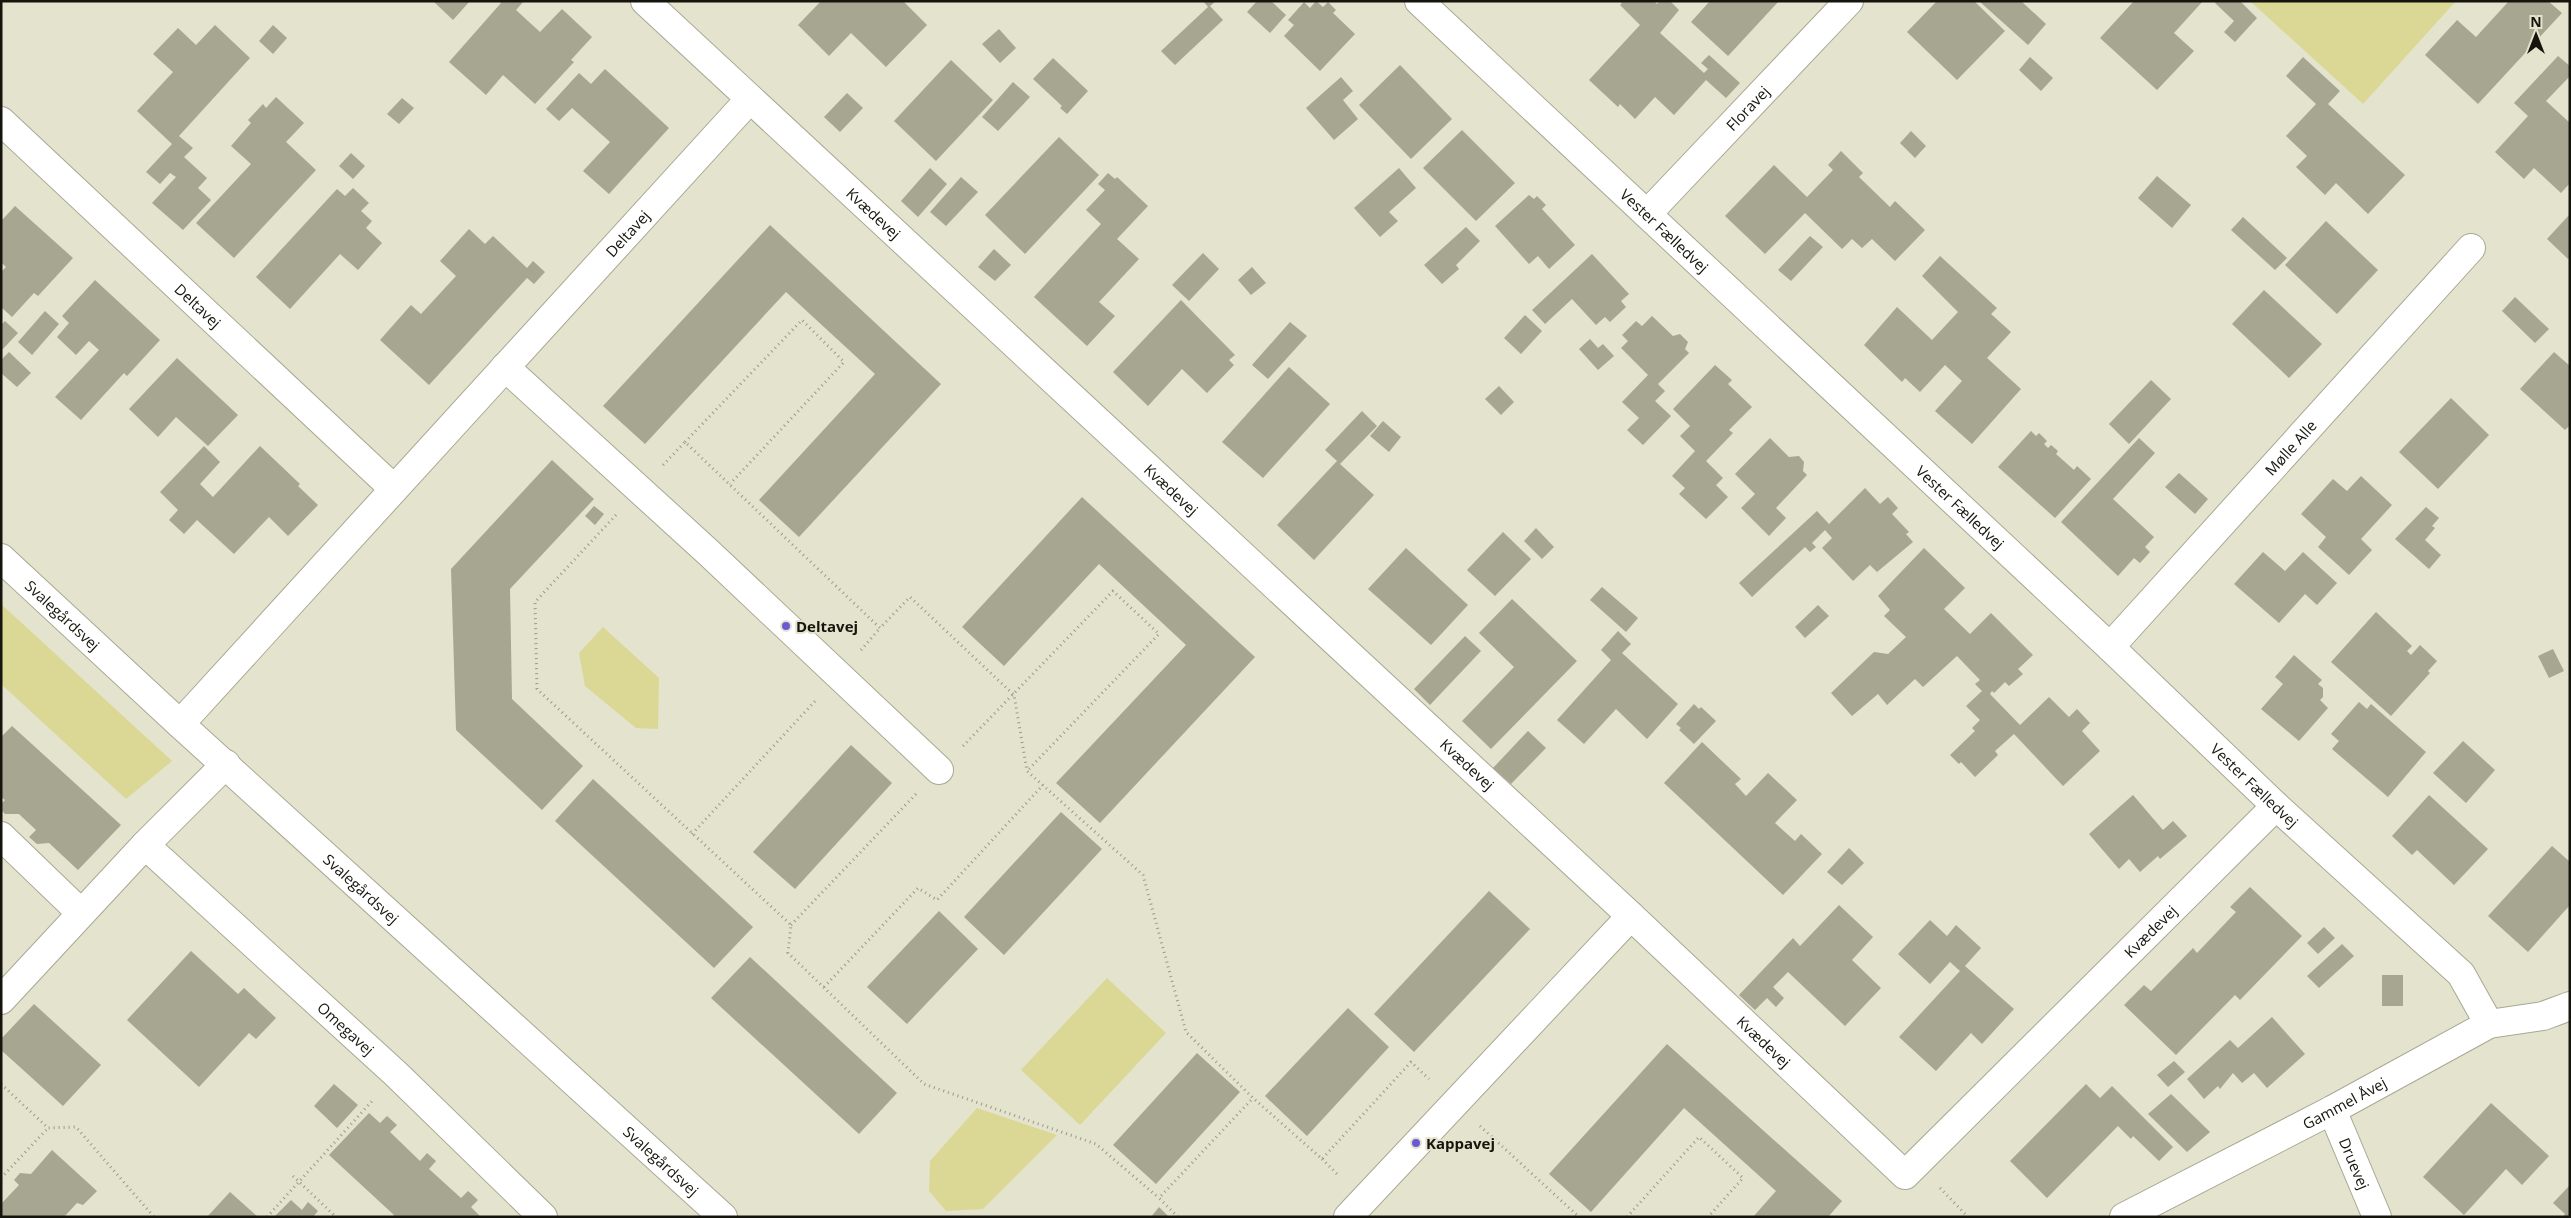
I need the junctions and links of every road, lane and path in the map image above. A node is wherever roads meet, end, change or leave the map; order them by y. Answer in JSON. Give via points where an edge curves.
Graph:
{"nodes":[{"id":1,"x":645,"y":1,"type":"edge"},
{"id":2,"x":1419,"y":1,"type":"edge"},
{"id":3,"x":1849,"y":1,"type":"edge"},
{"id":4,"x":749,"y":100,"type":"junction"},
{"id":5,"x":1,"y":121,"type":"edge"},
{"id":6,"x":1647,"y":214,"type":"junction"},
{"id":7,"x":2471,"y":248,"type":"dead end"},
{"id":8,"x":505,"y":368,"type":"junction"},
{"id":9,"x":685,"y":442,"type":"junction"},
{"id":10,"x":730,"y":484,"type":"junction"},
{"id":11,"x":394,"y":489,"type":"junction"},
{"id":12,"x":639,"y":490,"type":"junction"},
{"id":13,"x":1,"y":558,"type":"edge"},
{"id":14,"x":880,"y":628,"type":"junction"},
{"id":15,"x":2110,"y":647,"type":"junction"},
{"id":16,"x":839,"y":675,"type":"junction"},
{"id":17,"x":1014,"y":695,"type":"junction"},
{"id":18,"x":180,"y":724,"type":"junction"},
{"id":19,"x":226,"y":764,"type":"junction"},
{"id":20,"x":939,"y":770,"type":"junction"},
{"id":21,"x":1027,"y":771,"type":"junction"},
{"id":22,"x":1043,"y":785,"type":"junction"},
{"id":23,"x":2276,"y":806,"type":"junction"},
{"id":24,"x":692,"y":834,"type":"junction"},
{"id":25,"x":1,"y":836,"type":"edge"},
{"id":26,"x":145,"y":845,"type":"junction"},
{"id":27,"x":81,"y":913,"type":"junction"},
{"id":28,"x":1631,"y":916,"type":"junction"},
{"id":29,"x":791,"y":925,"type":"junction"},
{"id":30,"x":824,"y":988,"type":"junction"},
{"id":31,"x":1,"y":1000,"type":"edge"},
{"id":32,"x":2570,"y":1006,"type":"edge"},
{"id":33,"x":2489,"y":1024,"type":"junction"},
{"id":34,"x":1,"y":1084,"type":"edge"},
{"id":35,"x":376,"y":1097,"type":"dead end"},
{"id":36,"x":2332,"y":1110,"type":"junction"},
{"id":37,"x":48,"y":1128,"type":"junction"},
{"id":38,"x":1917,"y":1165,"type":"junction"},
{"id":39,"x":293,"y":1176,"type":"dead end"},
{"id":40,"x":1,"y":1178,"type":"edge"},
{"id":41,"x":298,"y":1182,"type":"junction"},
{"id":42,"x":1159,"y":1198,"type":"junction"},
{"id":43,"x":154,"y":1217,"type":"edge"},
{"id":44,"x":267,"y":1217,"type":"edge"},
{"id":45,"x":336,"y":1217,"type":"edge"},
{"id":46,"x":543,"y":1217,"type":"edge"},
{"id":47,"x":724,"y":1217,"type":"edge"},
{"id":48,"x":1178,"y":1217,"type":"edge"},
{"id":49,"x":1348,"y":1217,"type":"edge"},
{"id":50,"x":1627,"y":1217,"type":"edge"},
{"id":51,"x":1708,"y":1217,"type":"edge"},
{"id":52,"x":1968,"y":1217,"type":"edge"},
{"id":53,"x":2124,"y":1217,"type":"edge"},
{"id":54,"x":2377,"y":1217,"type":"edge"}],
"edges":[{"from":1,"to":4,"type":"street","name":"Kvædevej"},
{"from":2,"to":6,"type":"street","name":"Vester Fælledvej"},
{"from":3,"to":6,"type":"street","name":"Floravej"},
{"from":4,"to":8,"type":"street","name":"Deltavej"},
{"from":4,"to":28,"type":"street","name":"Kvædevej"},
{"from":5,"to":11,"type":"street","name":"Deltavej"},
{"from":6,"to":15,"type":"street","name":"Vester Fælledvej"},
{"from":7,"to":15,"type":"street","name":"Mølle Alle"},
{"from":8,"to":11,"type":"street","name":"Deltavej"},
{"from":8,"to":12,"type":"street"},
{"from":9,"to":10,"type":"path"},
{"from":9,"to":10,"type":"path","via":[[802,320],[844,362]]},
{"from":9,"to":12,"type":"path"},
{"from":10,"to":14,"type":"path"},
{"from":11,"to":18,"type":"street","name":"Deltavej"},
{"from":12,"to":16,"type":"street"},
{"from":12,"to":24,"type":"path","via":[[535,602],[537,689]]},
{"from":13,"to":18,"type":"street","name":"Svalegårdsvej"},
{"from":14,"to":16,"type":"path"},
{"from":14,"to":17,"type":"path","via":[[910,597]]},
{"from":15,"to":23,"type":"street","name":"Vester Fælledvej"},
{"from":16,"to":20,"type":"street"},
{"from":16,"to":24,"type":"path"},
{"from":17,"to":20,"type":"path"},
{"from":17,"to":21,"type":"path"},
{"from":17,"to":21,"type":"path","via":[[1113,591],[1159,634]]},
{"from":18,"to":19,"type":"street","name":"Svalegårdsvej"},
{"from":19,"to":26,"type":"street"},
{"from":19,"to":47,"type":"street","name":"Svalegårdsvej"},
{"from":20,"to":29,"type":"path"},
{"from":21,"to":22,"type":"path"},
{"from":22,"to":30,"type":"path","via":[[937,900],[918,888]]},
{"from":22,"to":42,"type":"path","via":[[1143,875],[1186,1032],[1253,1098]]},
{"from":23,"to":33,"type":"street","name":"Vester Fælledvej","via":[[2461,974]]},
{"from":23,"to":38,"type":"street","name":"Kvædevej"},
{"from":24,"to":29,"type":"path"},
{"from":25,"to":27,"type":"street"},
{"from":26,"to":27,"type":"street"},
{"from":26,"to":46,"type":"street","name":"Omegavej","via":[[396,1074]]},
{"from":27,"to":31,"type":"street"},
{"from":28,"to":38,"type":"street","name":"Kvædevej","via":[[1905,1175]]},
{"from":28,"to":49,"type":"street"},
{"from":29,"to":30,"type":"path","via":[[788,953]]},
{"from":30,"to":42,"type":"path","via":[[924,1084],[1096,1144]]},
{"from":32,"to":33,"type":"street","name":"Gammel Åvej","via":[[2543,1016]]},
{"from":33,"to":36,"type":"street","name":"Gammel Åvej"},
{"from":34,"to":37,"type":"path"},
{"from":35,"to":41,"type":"path"},
{"from":36,"to":53,"type":"street","name":"Gammel Åvej"},
{"from":36,"to":54,"type":"street","name":"Druevej"},
{"from":37,"to":40,"type":"path"},
{"from":37,"to":43,"type":"path","via":[[76,1127]]},
{"from":38,"to":52,"type":"path"},
{"from":39,"to":41,"type":"path"},
{"from":41,"to":44,"type":"path"},
{"from":41,"to":45,"type":"path"},
{"from":42,"to":48,"type":"path"},
{"from":50,"to":51,"type":"path","via":[[1699,1138],[1743,1178]]}]}
